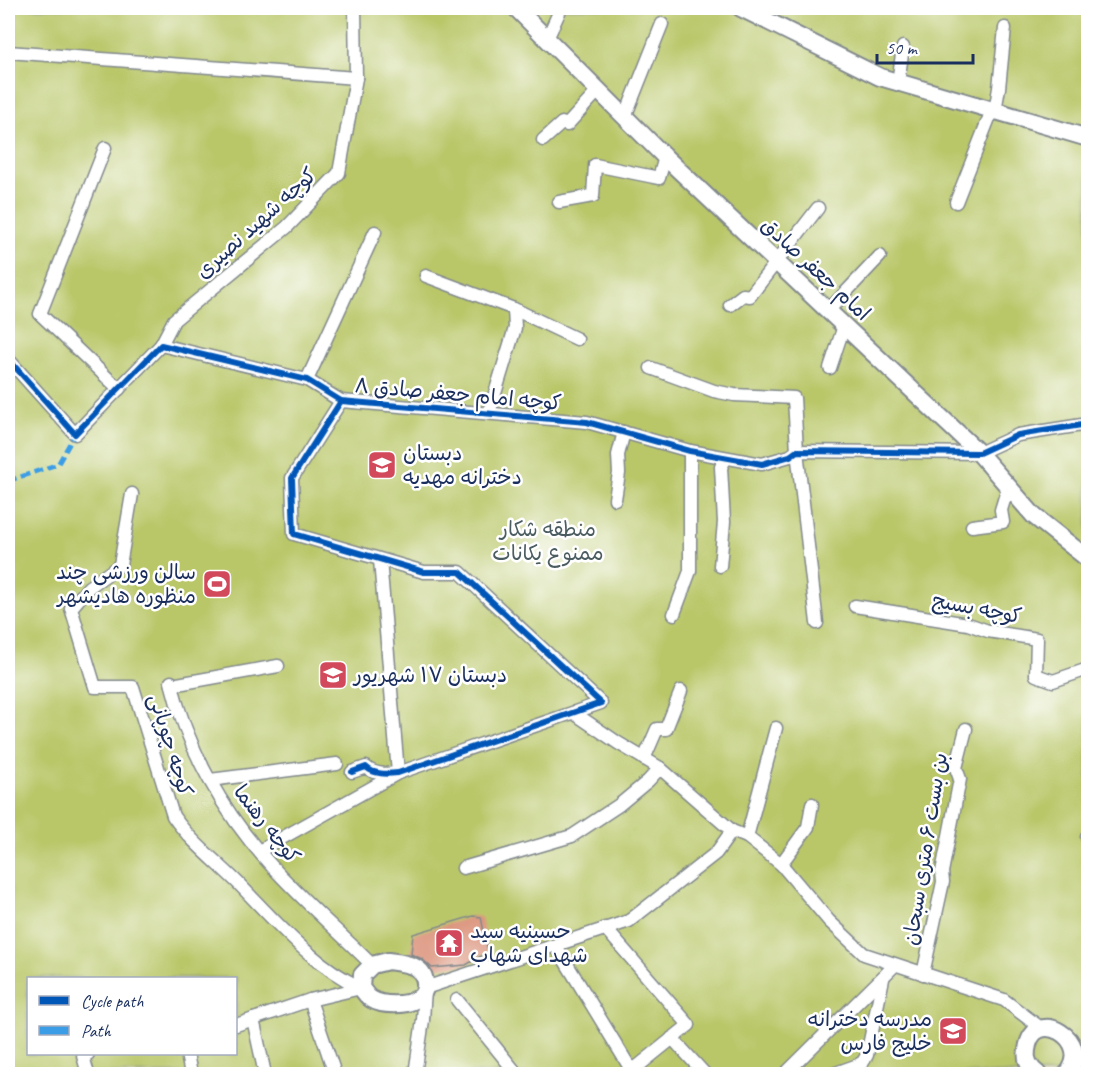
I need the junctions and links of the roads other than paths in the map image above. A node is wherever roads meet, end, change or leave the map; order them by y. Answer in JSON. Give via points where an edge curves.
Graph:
{"nodes":[{"id":1,"x":355,"y":8,"type":"edge"},
{"id":2,"x":516,"y":8,"type":"edge"},
{"id":3,"x":561,"y":8,"type":"edge"},
{"id":4,"x":741,"y":8,"type":"edge"},
{"id":5,"x":662,"y":24,"type":"dead end"},
{"id":6,"x":1005,"y":27,"type":"dead end"},
{"id":7,"x":547,"y":39,"type":"junction"},
{"id":8,"x":903,"y":46,"type":"dead end"},
{"id":9,"x":8,"y":52,"type":"edge"},
{"id":10,"x":356,"y":78,"type":"junction"},
{"id":11,"x":898,"y":83,"type":"junction"},
{"id":12,"x":598,"y":91,"type":"junction"},
{"id":13,"x":995,"y":111,"type":"junction"},
{"id":14,"x":624,"y":117,"type":"junction"},
{"id":15,"x":1089,"y":138,"type":"edge"},
{"id":16,"x":543,"y":140,"type":"dead end"},
{"id":17,"x":105,"y":148,"type":"dead end"},
{"id":18,"x":665,"y":157,"type":"junction"},
{"id":19,"x":558,"y":202,"type":"dead end"},
{"id":20,"x":956,"y":202,"type":"dead end"},
{"id":21,"x":818,"y":208,"type":"dead end"},
{"id":22,"x":375,"y":232,"type":"dead end"},
{"id":23,"x":880,"y":256,"type":"dead end"},
{"id":24,"x":778,"y":263,"type":"junction"},
{"id":25,"x":426,"y":276,"type":"dead end"},
{"id":26,"x":730,"y":305,"type":"dead end"},
{"id":27,"x":514,"y":309,"type":"junction"},
{"id":28,"x":828,"y":311,"type":"junction"},
{"id":29,"x":844,"y":326,"type":"junction"},
{"id":30,"x":577,"y":339,"type":"dead end"},
{"id":31,"x":161,"y":345,"type":"junction"},
{"id":32,"x":8,"y":359,"type":"edge"},
{"id":33,"x":651,"y":368,"type":"dead end"},
{"id":34,"x":830,"y":368,"type":"dead end"},
{"id":35,"x":307,"y":380,"type":"junction"},
{"id":36,"x":119,"y":389,"type":"junction"},
{"id":37,"x":341,"y":401,"type":"junction"},
{"id":38,"x":489,"y":413,"type":"junction"},
{"id":39,"x":1089,"y":424,"type":"edge"},
{"id":40,"x":624,"y":432,"type":"junction"},
{"id":41,"x":690,"y":451,"type":"junction"},
{"id":42,"x":796,"y":451,"type":"junction"},
{"id":43,"x":979,"y":453,"type":"junction"},
{"id":44,"x":726,"y":458,"type":"junction"},
{"id":45,"x":1008,"y":487,"type":"junction"},
{"id":46,"x":132,"y":494,"type":"dead end"},
{"id":47,"x":615,"y":499,"type":"dead end"},
{"id":48,"x":972,"y":526,"type":"dead end"},
{"id":49,"x":1089,"y":559,"type":"edge"},
{"id":50,"x":380,"y":560,"type":"junction"},
{"id":51,"x":720,"y":566,"type":"dead end"},
{"id":52,"x":855,"y":606,"type":"dead end"},
{"id":53,"x":674,"y":614,"type":"dead end"},
{"id":54,"x":818,"y":623,"type":"dead end"},
{"id":55,"x":278,"y":666,"type":"dead end"},
{"id":56,"x":1089,"y":669,"type":"edge"},
{"id":57,"x":681,"y":691,"type":"dead end"},
{"id":58,"x":574,"y":712,"type":"junction"},
{"id":59,"x":776,"y":728,"type":"dead end"},
{"id":60,"x":966,"y":729,"type":"dead end"},
{"id":61,"x":644,"y":759,"type":"junction"},
{"id":62,"x":337,"y":764,"type":"dead end"},
{"id":63,"x":660,"y":768,"type":"junction"},
{"id":64,"x":352,"y":771,"type":"dead end"},
{"id":65,"x":398,"y":773,"type":"junction"},
{"id":66,"x":210,"y":780,"type":"junction"},
{"id":67,"x":812,"y":804,"type":"dead end"},
{"id":68,"x":732,"y":831,"type":"junction"},
{"id":69,"x":747,"y":837,"type":"junction"},
{"id":70,"x":259,"y":851,"type":"junction"},
{"id":71,"x":781,"y":864,"type":"junction"},
{"id":72,"x":463,"y":868,"type":"dead end"},
{"id":73,"x":605,"y":928,"type":"junction"},
{"id":74,"x":556,"y":946,"type":"junction"},
{"id":75,"x":372,"y":965,"type":"junction"},
{"id":76,"x":895,"y":965,"type":"junction"},
{"id":77,"x":923,"y":975,"type":"junction"},
{"id":78,"x":883,"y":978,"type":"junction"},
{"id":79,"x":361,"y":988,"type":"junction"},
{"id":80,"x":425,"y":988,"type":"junction"},
{"id":81,"x":310,"y":1000,"type":"junction"},
{"id":82,"x":457,"y":1000,"type":"dead end"},
{"id":83,"x":253,"y":1019,"type":"junction"},
{"id":84,"x":237,"y":1025,"type":"edge"},
{"id":85,"x":1042,"y":1029,"type":"junction"},
{"id":86,"x":672,"y":1038,"type":"junction"},
{"id":87,"x":1083,"y":1054,"type":"edge"},
{"id":88,"x":85,"y":1055,"type":"edge"},
{"id":89,"x":187,"y":1055,"type":"edge"},
{"id":90,"x":1033,"y":1073,"type":"edge"},
{"id":91,"x":88,"y":1074,"type":"edge"},
{"id":92,"x":191,"y":1074,"type":"edge"},
{"id":93,"x":266,"y":1074,"type":"edge"},
{"id":94,"x":335,"y":1074,"type":"edge"},
{"id":95,"x":415,"y":1074,"type":"edge"},
{"id":96,"x":517,"y":1074,"type":"edge"},
{"id":97,"x":705,"y":1074,"type":"edge"},
{"id":98,"x":785,"y":1074,"type":"edge"},
{"id":99,"x":833,"y":1074,"type":"edge"},
{"id":100,"x":1067,"y":1074,"type":"edge"}],
"edges":[{"from":1,"to":10,"type":"street","name":"کوچه شهید نصیری"},
{"from":2,"to":7,"type":"main road","name":"امام جعفر صادق"},
{"from":3,"to":7,"type":"street"},
{"from":4,"to":11,"type":"main road"},
{"from":5,"to":14,"type":"street"},
{"from":6,"to":13,"type":"street"},
{"from":7,"to":12,"type":"main road","name":"امام جعفر صادق"},
{"from":8,"to":11,"type":"street"},
{"from":9,"to":10,"type":"street"},
{"from":10,"to":31,"type":"street","name":"کوچه شهید نصیری","via":[[339,173],[287,227],[174,320]]},
{"from":11,"to":13,"type":"main road"},
{"from":12,"to":14,"type":"main road","name":"امام جعفر صادق"},
{"from":12,"to":16,"type":"street","via":[[567,125],[562,123]]},
{"from":13,"to":15,"type":"main road"},
{"from":13,"to":20,"type":"street"},
{"from":14,"to":18,"type":"main road","name":"امام جعفر صادق"},
{"from":17,"to":36,"type":"street","via":[[40,314]]},
{"from":18,"to":19,"type":"street","via":[[659,178],[595,165],[593,196]]},
{"from":18,"to":24,"type":"main road","name":"امام جعفر صادق"},
{"from":21,"to":24,"type":"street"},
{"from":22,"to":35,"type":"street"},
{"from":23,"to":28,"type":"street"},
{"from":24,"to":26,"type":"street","via":[[750,296],[743,295]]},
{"from":24,"to":28,"type":"main road","name":"امام جعفر صادق"},
{"from":25,"to":27,"type":"street"},
{"from":27,"to":30,"type":"street"},
{"from":27,"to":38,"type":"street","via":[[514,328]]},
{"from":28,"to":29,"type":"main road","name":"امام جعفر صادق"},
{"from":29,"to":34,"type":"street"},
{"from":29,"to":43,"type":"main road","name":"امام جعفر صادق"},
{"from":31,"to":35,"type":"street","name":"کوچه امام جعفر صادق ۸"},
{"from":31,"to":36,"type":"street"},
{"from":32,"to":36,"type":"street","via":[[75,434]]},
{"from":33,"to":42,"type":"street","via":[[714,391],[794,398]]},
{"from":35,"to":37,"type":"street","name":"کوچه امام جعفر صادق ۸"},
{"from":37,"to":38,"type":"street","name":"کوچه امام جعفر صادق ۸"},
{"from":37,"to":50,"type":"street","via":[[292,478],[294,534]]},
{"from":38,"to":40,"type":"street","name":"کوچه امام جعفر صادق ۸","via":[[587,422]]},
{"from":39,"to":43,"type":"street","via":[[1018,435]]},
{"from":40,"to":41,"type":"street","name":"کوچه امام جعفر صادق ۸"},
{"from":40,"to":47,"type":"street"},
{"from":41,"to":44,"type":"street","name":"کوچه امام جعفر صادق ۸"},
{"from":41,"to":53,"type":"street","via":[[690,571]]},
{"from":42,"to":43,"type":"street","name":"کوچه امام جعفر صادق ۸"},
{"from":42,"to":44,"type":"street","name":"کوچه امام جعفر صادق ۸","via":[[762,464]]},
{"from":42,"to":54,"type":"street"},
{"from":43,"to":45,"type":"main road","name":"امام جعفر صادق"},
{"from":44,"to":51,"type":"street","via":[[721,467],[724,522]]},
{"from":45,"to":48,"type":"street","via":[[1000,510],[1003,522]]},
{"from":45,"to":49,"type":"main road","name":"امام جعفر صادق","via":[[1034,516]]},
{"from":46,"to":79,"type":"street","name":"کوچه چوپانی","via":[[120,565],[89,587],[71,608],[95,687],[133,687],[173,816],[184,832],[290,938],[339,978]]},
{"from":50,"to":58,"type":"street","via":[[424,572],[460,573],[600,703]]},
{"from":50,"to":65,"type":"street"},
{"from":52,"to":56,"type":"street","name":"کوچه بسیج","via":[[1037,639],[1036,675],[1053,681]]},
{"from":55,"to":66,"type":"street","name":"کوچه رهنما","via":[[171,683],[199,761]]},
{"from":57,"to":61,"type":"street","via":[[666,729],[657,729]]},
{"from":58,"to":61,"type":"street"},
{"from":58,"to":65,"type":"street"},
{"from":59,"to":69,"type":"street"},
{"from":60,"to":77,"type":"street","name":"بن بست ۶ متری سبحان","via":[[956,768],[960,779],[943,882]]},
{"from":61,"to":63,"type":"street"},
{"from":62,"to":66,"type":"street"},
{"from":63,"to":68,"type":"street"},
{"from":63,"to":72,"type":"street","via":[[619,804],[572,836]]},
{"from":64,"to":65,"type":"street","via":[[366,767],[385,774]]},
{"from":65,"to":70,"type":"street"},
{"from":66,"to":70,"type":"street","name":"کوچه رهنما","via":[[232,818]]},
{"from":67,"to":71,"type":"street","via":[[808,827]]},
{"from":68,"to":69,"type":"street"},
{"from":68,"to":73,"type":"street","via":[[716,854],[629,921]]},
{"from":69,"to":71,"type":"street"},
{"from":70,"to":75,"type":"street","name":"کوچه رهنما"},
{"from":71,"to":76,"type":"street","via":[[864,954]]},
{"from":73,"to":74,"type":"street"},
{"from":73,"to":86,"type":"street","via":[[689,1025]]},
{"from":74,"to":80,"type":"street"},
{"from":74,"to":86,"type":"street","via":[[632,1071]]},
{"from":75,"to":79,"type":"main road","via":[[362,975]]},
{"from":75,"to":80,"type":"main road","via":[[388,961],[419,969],[425,977]]},
{"from":76,"to":77,"type":"street"},
{"from":76,"to":78,"type":"street"},
{"from":77,"to":85,"type":"street","via":[[1004,1000]]},
{"from":78,"to":98,"type":"street"},
{"from":78,"to":99,"type":"street","via":[[864,1062]]},
{"from":79,"to":80,"type":"main road","via":[[369,998],[395,1004],[420,998]]},
{"from":79,"to":81,"type":"street"},
{"from":80,"to":95,"type":"street"},
{"from":81,"to":83,"type":"street"},
{"from":81,"to":94,"type":"street"},
{"from":82,"to":96,"type":"street"},
{"from":83,"to":84,"type":"street"},
{"from":83,"to":93,"type":"street"},
{"from":85,"to":87,"type":"main road","via":[[1066,1031]]},
{"from":85,"to":90,"type":"main road","via":[[1027,1048]]},
{"from":86,"to":97,"type":"street"},
{"from":87,"to":100,"type":"main road"},
{"from":88,"to":91,"type":"street"},
{"from":89,"to":92,"type":"street"}]}
